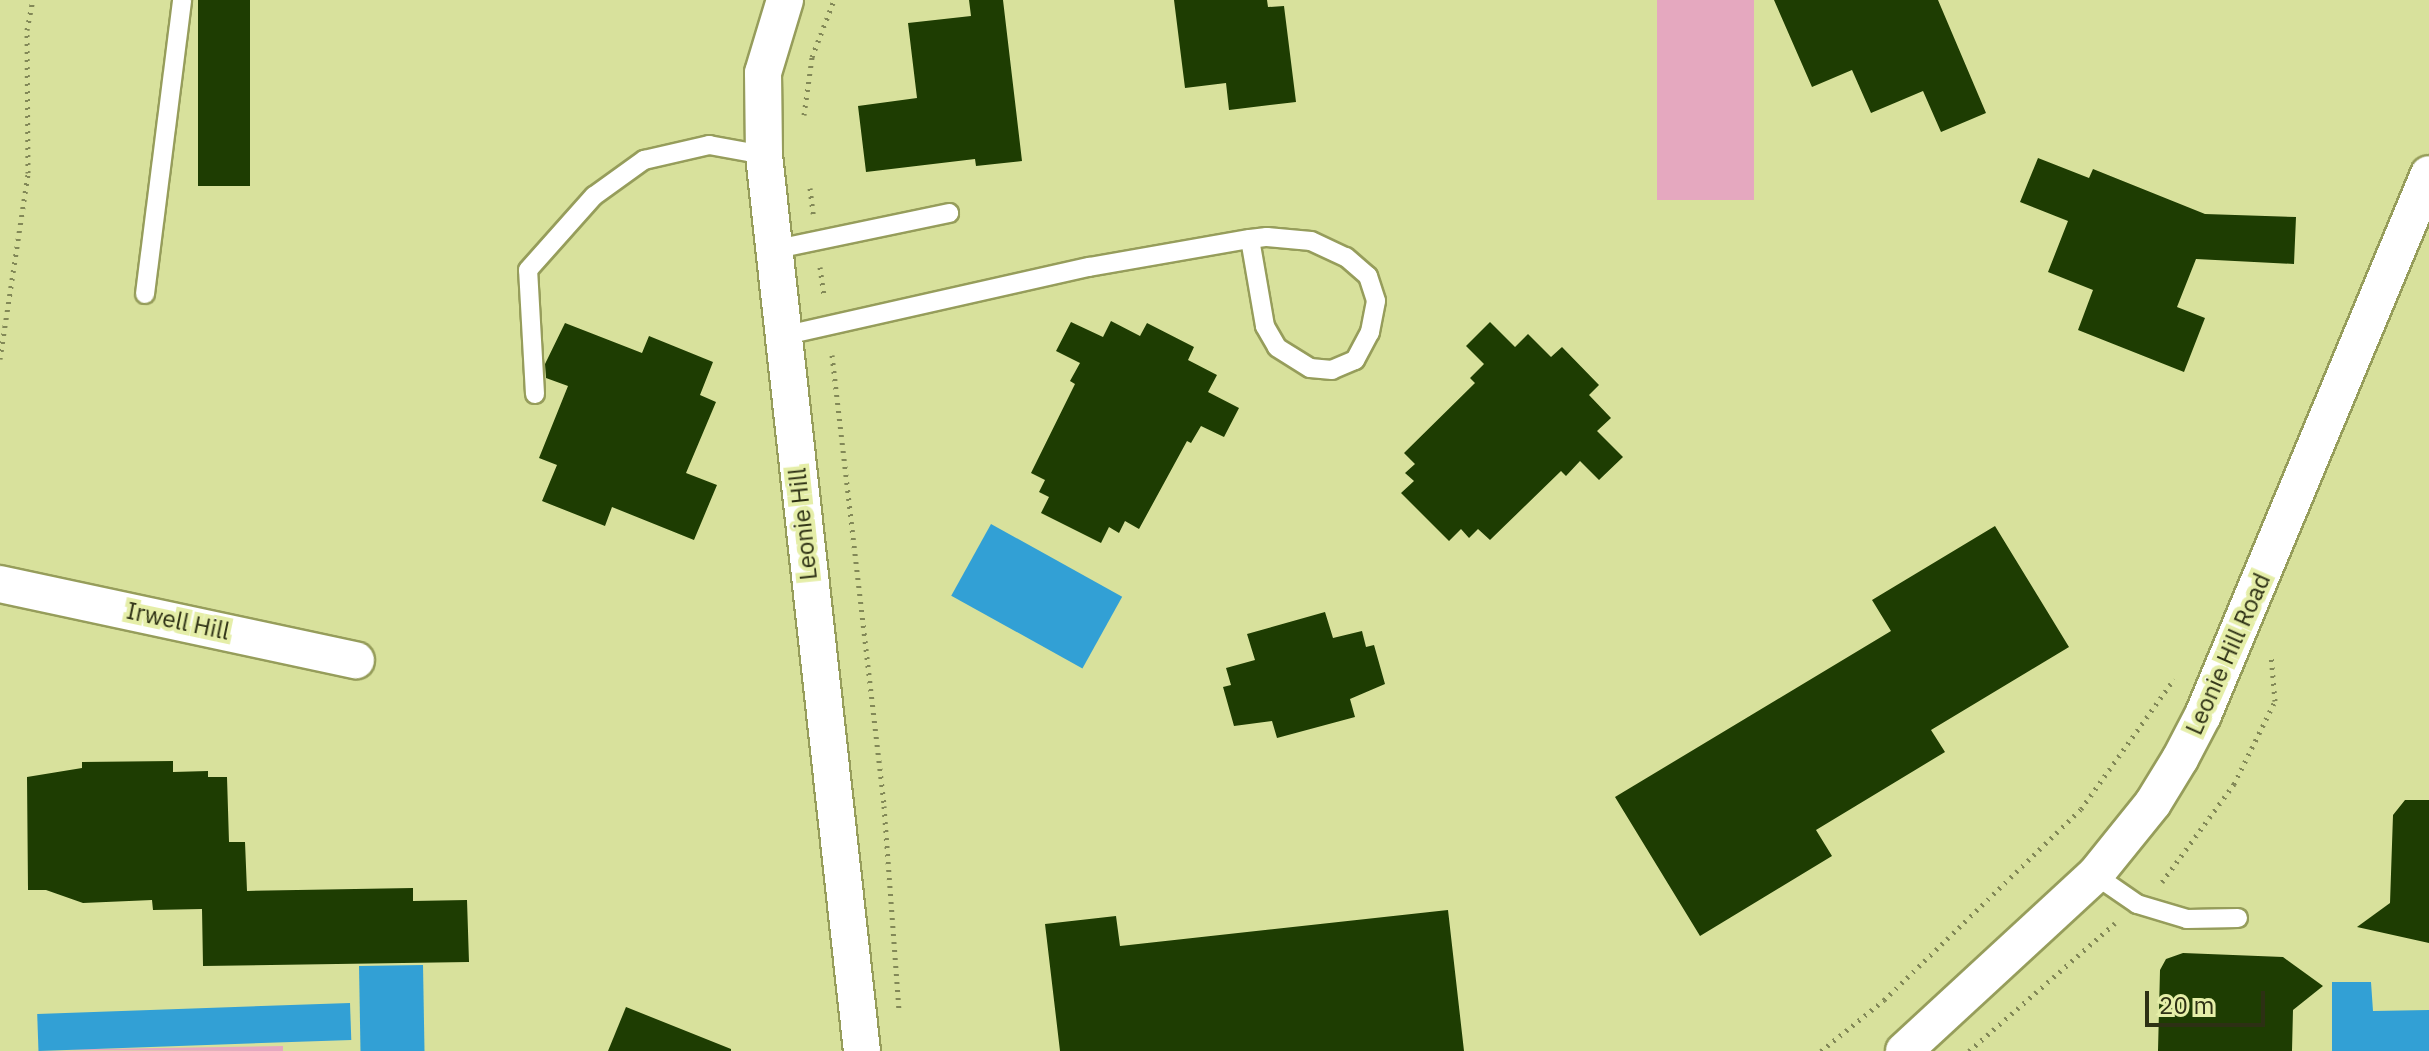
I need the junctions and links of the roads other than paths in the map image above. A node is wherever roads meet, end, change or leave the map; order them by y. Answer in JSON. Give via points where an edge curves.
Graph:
{"nodes":[{"id":1,"x":182,"y":0,"type":"edge"},
{"id":2,"x":785,"y":0,"type":"edge"},
{"id":3,"x":764,"y":155,"type":"junction"},
{"id":4,"x":2429,"y":174,"type":"edge"},
{"id":5,"x":949,"y":213,"type":"dead end"},
{"id":6,"x":1250,"y":239,"type":"junction"},
{"id":7,"x":772,"y":250,"type":"junction"},
{"id":8,"x":145,"y":294,"type":"dead end"},
{"id":9,"x":782,"y":336,"type":"junction"},
{"id":10,"x":535,"y":394,"type":"dead end"},
{"id":11,"x":0,"y":584,"type":"edge"},
{"id":12,"x":356,"y":660,"type":"dead end"},
{"id":13,"x":2095,"y":875,"type":"junction"},
{"id":14,"x":2238,"y":918,"type":"dead end"},
{"id":15,"x":862,"y":1051,"type":"edge"},
{"id":16,"x":1904,"y":1051,"type":"edge"}],
"edges":[{"from":1,"to":8,"type":"lane"},
{"from":2,"to":3,"type":"street","name":"Leonie Hill","via":[[763,73]]},
{"from":3,"to":7,"type":"street","name":"Leonie Hill"},
{"from":3,"to":10,"type":"lane","via":[[709,145],[644,160],[594,196],[528,270]]},
{"from":4,"to":13,"type":"street","name":"Leonie Hill Road","via":[[2203,715],[2153,803]]},
{"from":5,"to":7,"type":"lane"},
{"from":6,"to":6,"type":"lane","via":[[1311,241],[1346,257],[1368,276],[1376,301],[1370,332],[1355,360],[1332,370],[1310,368],[1277,347],[1265,326]]},
{"from":6,"to":9,"type":"lane","via":[[1089,267]]},
{"from":7,"to":9,"type":"street","name":"Leonie Hill"},
{"from":9,"to":15,"type":"street","name":"Leonie Hill"},
{"from":11,"to":12,"type":"street","name":"Irwell Hill"},
{"from":13,"to":14,"type":"lane","via":[[2137,904],[2187,919]]},
{"from":13,"to":16,"type":"street","name":"Leonie Hill Road"}]}
